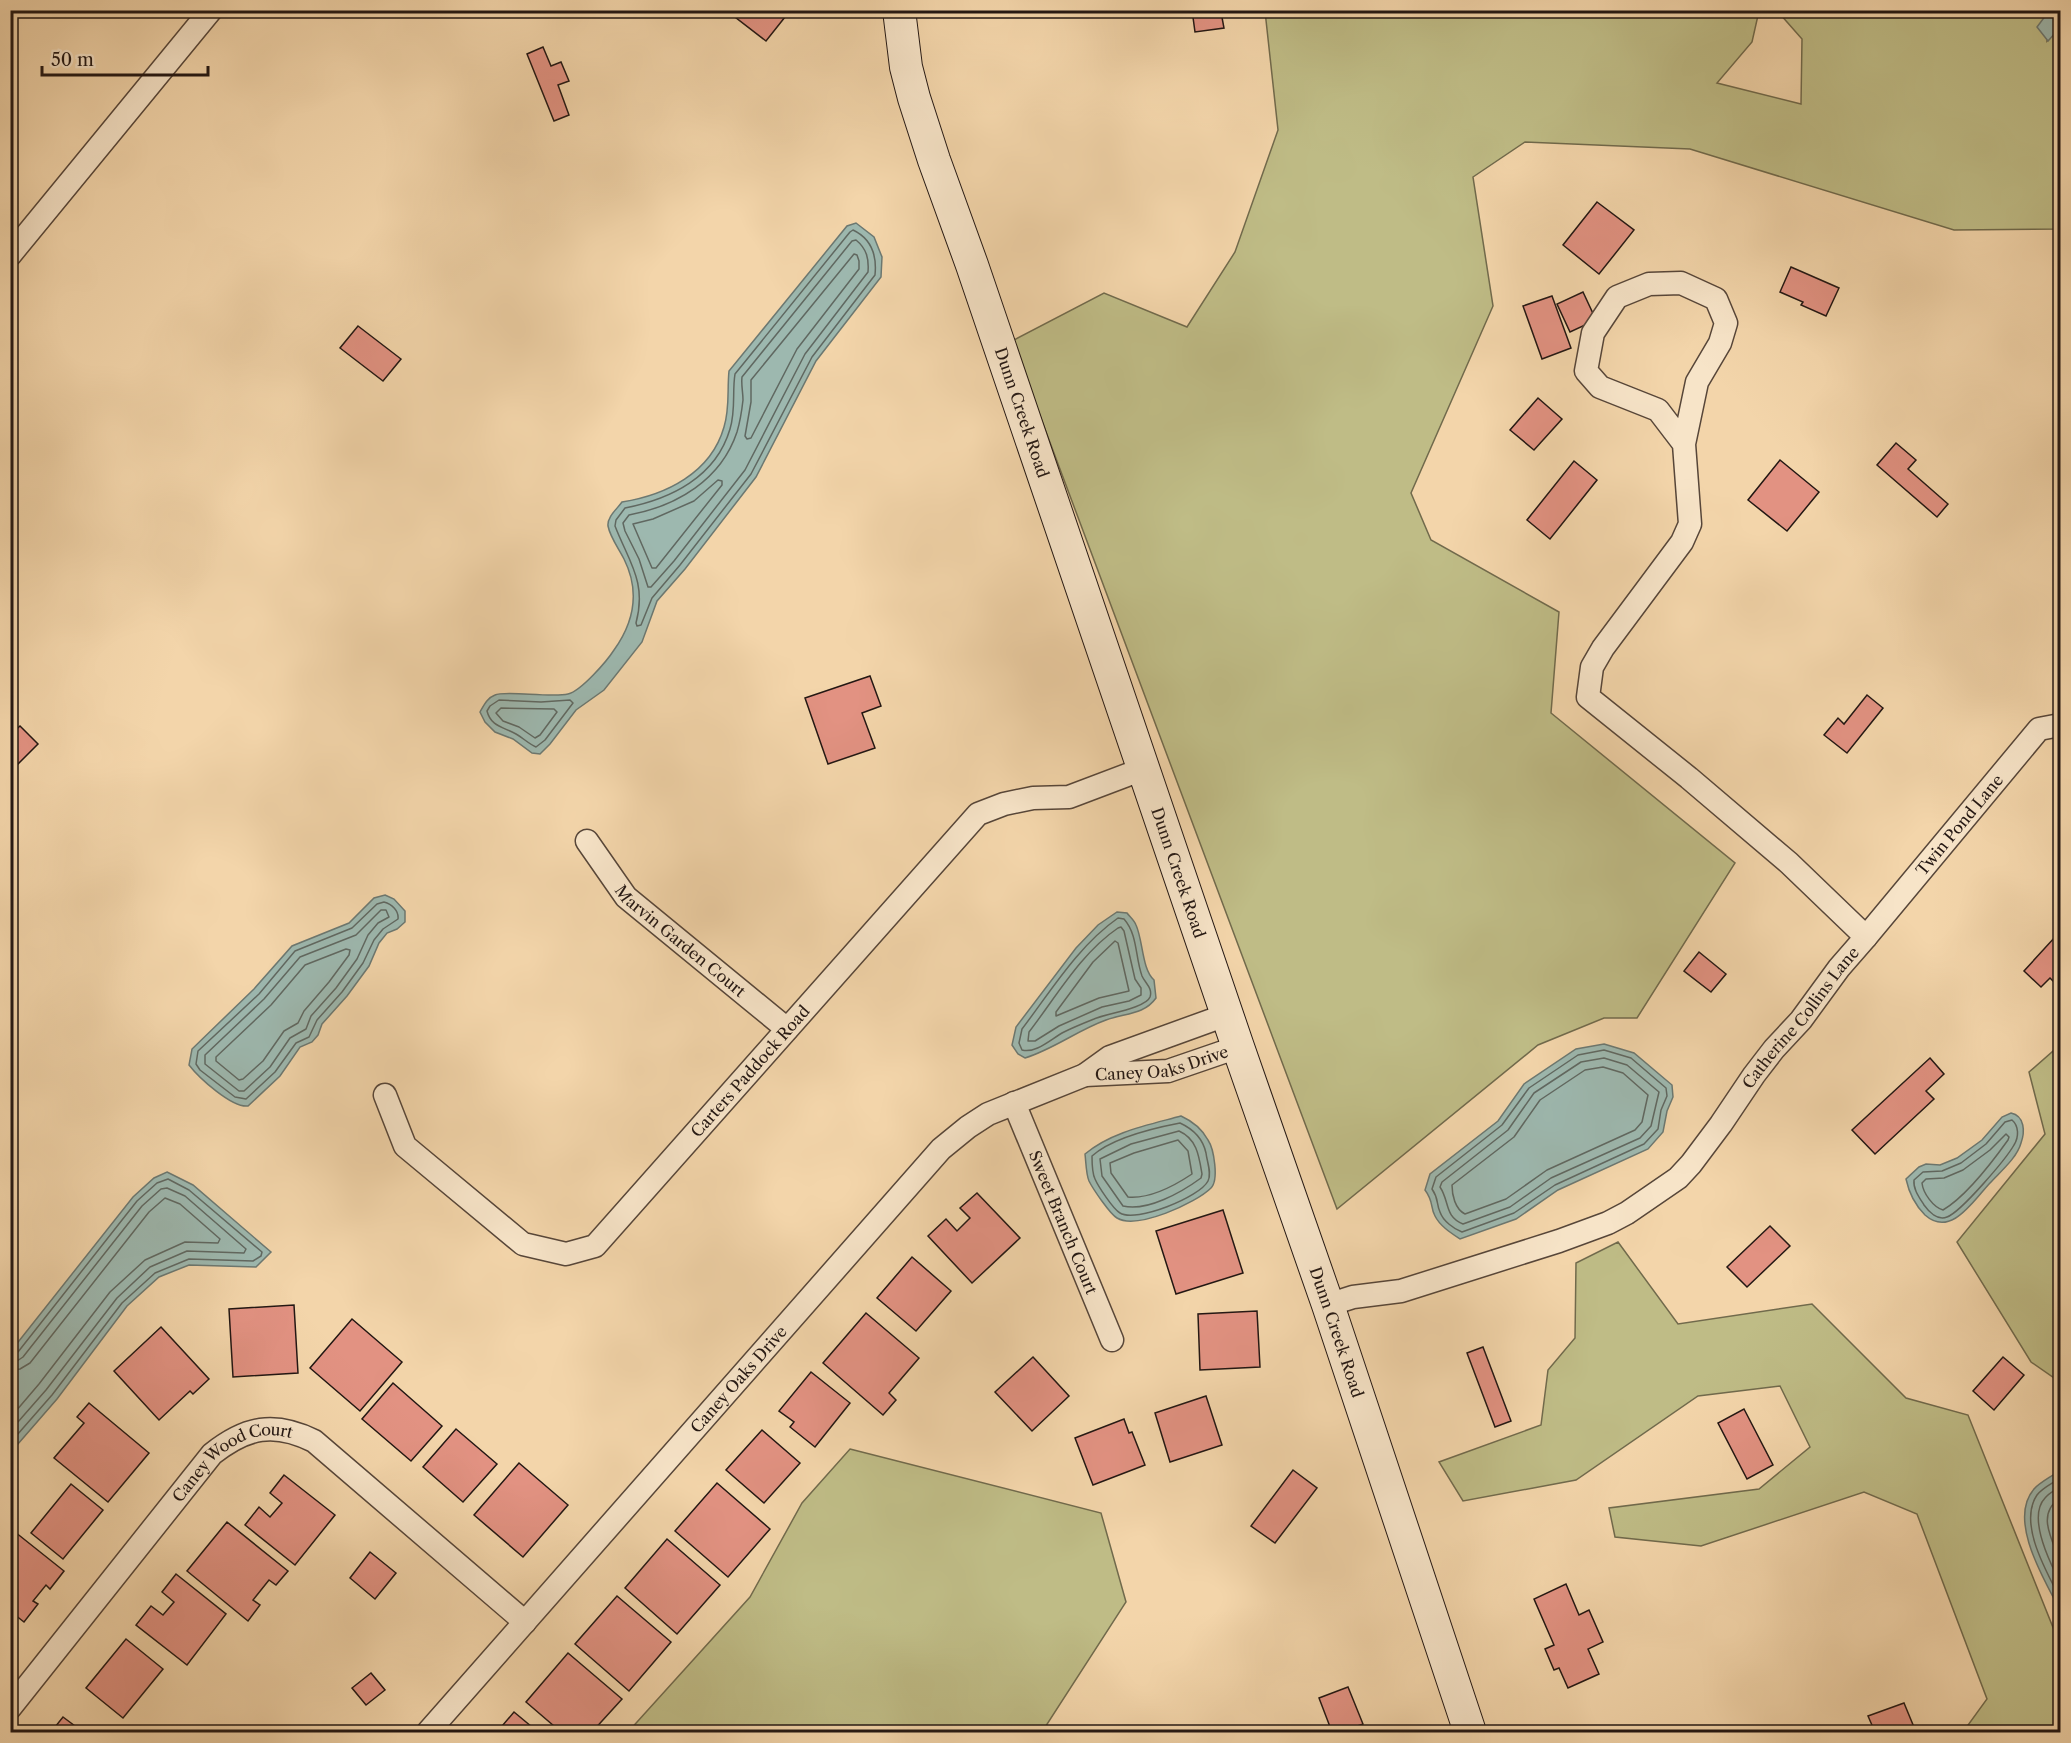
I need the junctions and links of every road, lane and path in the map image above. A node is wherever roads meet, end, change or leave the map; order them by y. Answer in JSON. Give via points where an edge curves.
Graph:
{"nodes":[{"id":1,"x":211,"y":10,"type":"edge"},
{"id":2,"x":899,"y":10,"type":"edge"},
{"id":3,"x":10,"y":255,"type":"edge"},
{"id":4,"x":1684,"y":444,"type":"junction"},
{"id":5,"x":2061,"y":725,"type":"edge"},
{"id":6,"x":1143,"y":769,"type":"junction"},
{"id":7,"x":587,"y":841,"type":"dead end"},
{"id":8,"x":1866,"y":937,"type":"junction"},
{"id":9,"x":1226,"y":1015,"type":"junction"},
{"id":10,"x":787,"y":1029,"type":"junction"},
{"id":11,"x":1238,"y":1047,"type":"junction"},
{"id":12,"x":1085,"y":1076,"type":"junction"},
{"id":13,"x":385,"y":1095,"type":"dead end"},
{"id":14,"x":1014,"y":1103,"type":"junction"},
{"id":15,"x":1328,"y":1305,"type":"junction"},
{"id":16,"x":1112,"y":1340,"type":"dead end"},
{"id":17,"x":525,"y":1623,"type":"junction"},
{"id":18,"x":10,"y":1708,"type":"edge"},
{"id":19,"x":428,"y":1732,"type":"edge"},
{"id":20,"x":1470,"y":1732,"type":"edge"}],
"edges":[{"from":1,"to":3,"type":"street"},
{"from":2,"to":6,"type":"street","name":"Dunn Creek Road","via":[[906,67],[924,129]]},
{"from":4,"to":4,"type":"street","name":"Catherine Collins Lane","via":[[1697,382],[1720,343],[1726,323],[1716,299],[1681,283],[1649,284],[1617,297],[1593,333],[1586,371],[1600,387],[1658,411]]},
{"from":4,"to":8,"type":"street","name":"Catherine Collins Lane","via":[[1690,524],[1683,542],[1603,648],[1592,667],[1588,697],[1789,862]]},
{"from":5,"to":8,"type":"street","name":"Twin Pond Lane","via":[[2039,729]]},
{"from":6,"to":9,"type":"street","name":"Dunn Creek Road"},
{"from":6,"to":10,"type":"street","name":"Carters Paddock Road","via":[[1069,797],[1033,798],[978,813]]},
{"from":7,"to":10,"type":"street","name":"Marvin Garden Court","via":[[626,897]]},
{"from":8,"to":15,"type":"street","name":"Catherine Collins Lane","via":[[1774,1049],[1691,1164],[1678,1178],[1627,1213],[1559,1241],[1401,1291],[1353,1297]]},
{"from":9,"to":11,"type":"street","name":"Dunn Creek Road"},
{"from":9,"to":12,"type":"street","name":"Caney Oaks Drive","via":[[1110,1057]]},
{"from":10,"to":13,"type":"street","name":"Carters Paddock Road","via":[[595,1246],[566,1254],[522,1244],[405,1146]]},
{"from":11,"to":12,"type":"street","name":"Caney Oaks Drive","via":[[1168,1071]]},
{"from":11,"to":15,"type":"street","name":"Dunn Creek Road"},
{"from":12,"to":14,"type":"street","name":"Caney Oaks Drive"},
{"from":14,"to":16,"type":"street","name":"Sweet Branch Court"},
{"from":14,"to":17,"type":"street","name":"Caney Oaks Drive","via":[[968,1126],[941,1149]]},
{"from":15,"to":20,"type":"street","name":"Dunn Creek Road"},
{"from":17,"to":18,"type":"street","name":"Caney Wood Court","via":[[314,1441],[274,1428],[250,1431],[213,1454]]},
{"from":17,"to":19,"type":"street","name":"Caney Oaks Drive"}]}
